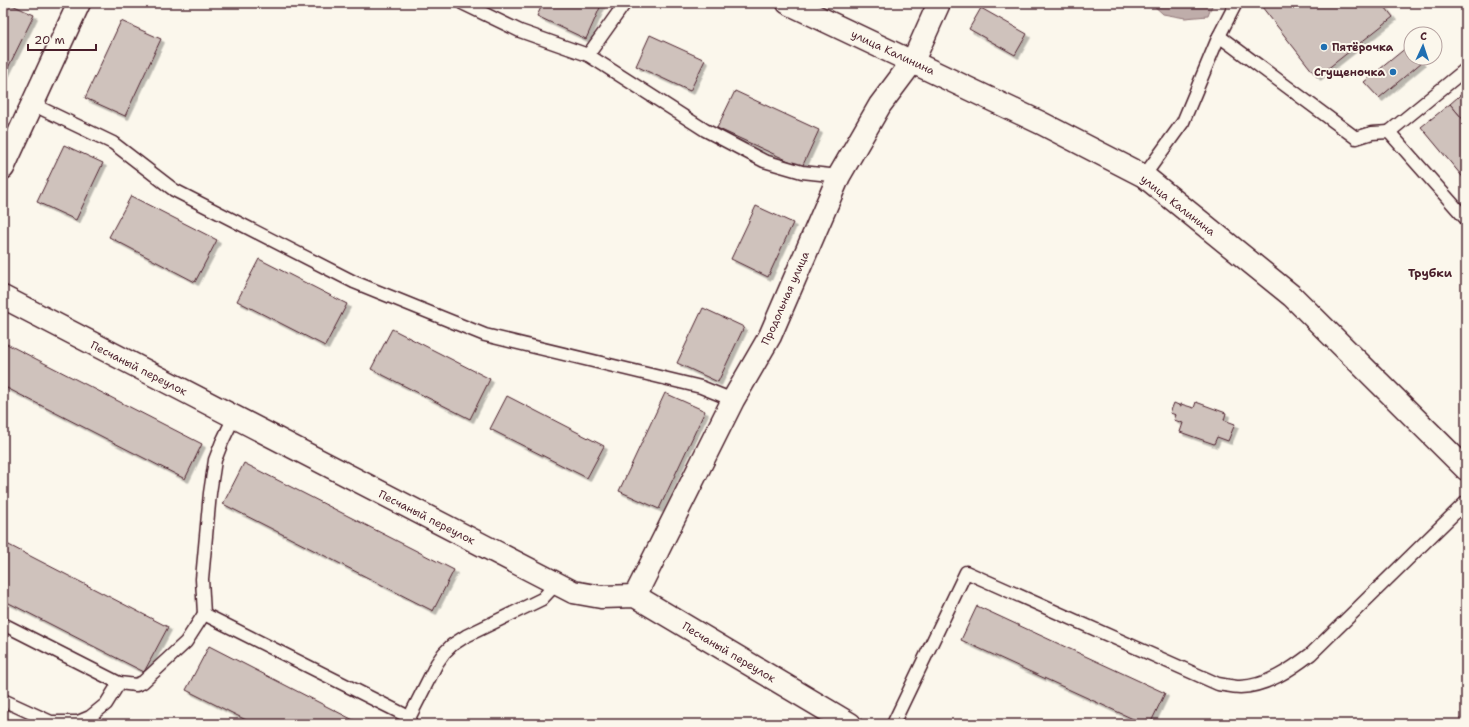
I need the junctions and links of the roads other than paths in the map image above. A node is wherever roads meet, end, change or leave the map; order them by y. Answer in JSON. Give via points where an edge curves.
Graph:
{"nodes":[{"id":1,"x":79,"y":3,"type":"edge"},
{"id":2,"x":462,"y":3,"type":"edge"},
{"id":3,"x":625,"y":3,"type":"edge"},
{"id":4,"x":788,"y":3,"type":"edge"},
{"id":5,"x":939,"y":3,"type":"edge"},
{"id":6,"x":1236,"y":3,"type":"edge"},
{"id":7,"x":1219,"y":36,"type":"junction"},
{"id":8,"x":588,"y":55,"type":"junction"},
{"id":9,"x":913,"y":61,"type":"junction"},
{"id":10,"x":1466,"y":70,"type":"edge"},
{"id":11,"x":32,"y":104,"type":"junction"},
{"id":12,"x":1389,"y":132,"type":"junction"},
{"id":13,"x":3,"y":168,"type":"edge"},
{"id":14,"x":839,"y":176,"type":"junction"},
{"id":15,"x":1144,"y":176,"type":"junction"},
{"id":16,"x":1466,"y":219,"type":"edge"},
{"id":17,"x":3,"y":297,"type":"edge"},
{"id":18,"x":733,"y":400,"type":"junction"},
{"id":19,"x":234,"y":417,"type":"junction"},
{"id":20,"x":1466,"y":469,"type":"edge"},
{"id":21,"x":1466,"y":502,"type":"edge"},
{"id":22,"x":556,"y":584,"type":"junction"},
{"id":23,"x":635,"y":596,"type":"junction"},
{"id":24,"x":204,"y":614,"type":"junction"},
{"id":25,"x":3,"y":624,"type":"edge"},
{"id":26,"x":119,"y":683,"type":"junction"},
{"id":27,"x":3,"y":700,"type":"edge"},
{"id":28,"x":407,"y":721,"type":"edge"},
{"id":29,"x":850,"y":724,"type":"edge"},
{"id":30,"x":893,"y":724,"type":"edge"}],
"edges":[{"from":1,"to":11,"type":"street"},
{"from":2,"to":8,"type":"lane","via":[[520,31]]},
{"from":3,"to":8,"type":"lane"},
{"from":4,"to":9,"type":"street","name":"улица Калинина"},
{"from":5,"to":9,"type":"street","name":"Продольная улица"},
{"from":6,"to":7,"type":"lane"},
{"from":7,"to":12,"type":"lane","via":[[1356,138],[1372,133]]},
{"from":7,"to":15,"type":"lane","via":[[1183,122]]},
{"from":8,"to":14,"type":"lane","via":[[704,130],[764,161],[802,172]]},
{"from":9,"to":14,"type":"street","name":"Продольная улица","via":[[880,105]]},
{"from":9,"to":15,"type":"street","name":"улица Калинина"},
{"from":10,"to":12,"type":"lane"},
{"from":11,"to":13,"type":"street"},
{"from":11,"to":18,"type":"lane","via":[[113,143],[174,190],[354,282],[485,335],[701,387]]},
{"from":12,"to":16,"type":"lane"},
{"from":14,"to":18,"type":"street","name":"Продольная улица","via":[[770,336]]},
{"from":15,"to":20,"type":"street","name":"улица Калинина","via":[[1292,296]]},
{"from":17,"to":19,"type":"street","name":"Песчаный переулок"},
{"from":18,"to":23,"type":"street","name":"Продольная улица"},
{"from":19,"to":22,"type":"street","name":"Песчаный переулок"},
{"from":19,"to":24,"type":"lane","via":[[215,460],[202,579]]},
{"from":21,"to":30,"type":"lane","via":[[1311,654],[1288,671],[1264,683],[1240,687],[1218,684],[966,572]]},
{"from":22,"to":23,"type":"street","name":"Песчаный переулок","via":[[574,592],[601,597]]},
{"from":22,"to":28,"type":"lane","via":[[542,599],[452,645],[437,663]]},
{"from":23,"to":29,"type":"street","name":"Песчаный переулок"},
{"from":24,"to":26,"type":"lane","via":[[186,642],[143,682],[136,685]]},
{"from":24,"to":28,"type":"lane"},
{"from":25,"to":26,"type":"lane"},
{"from":26,"to":27,"type":"lane","via":[[106,704],[90,717],[78,722],[51,722]]}]}
